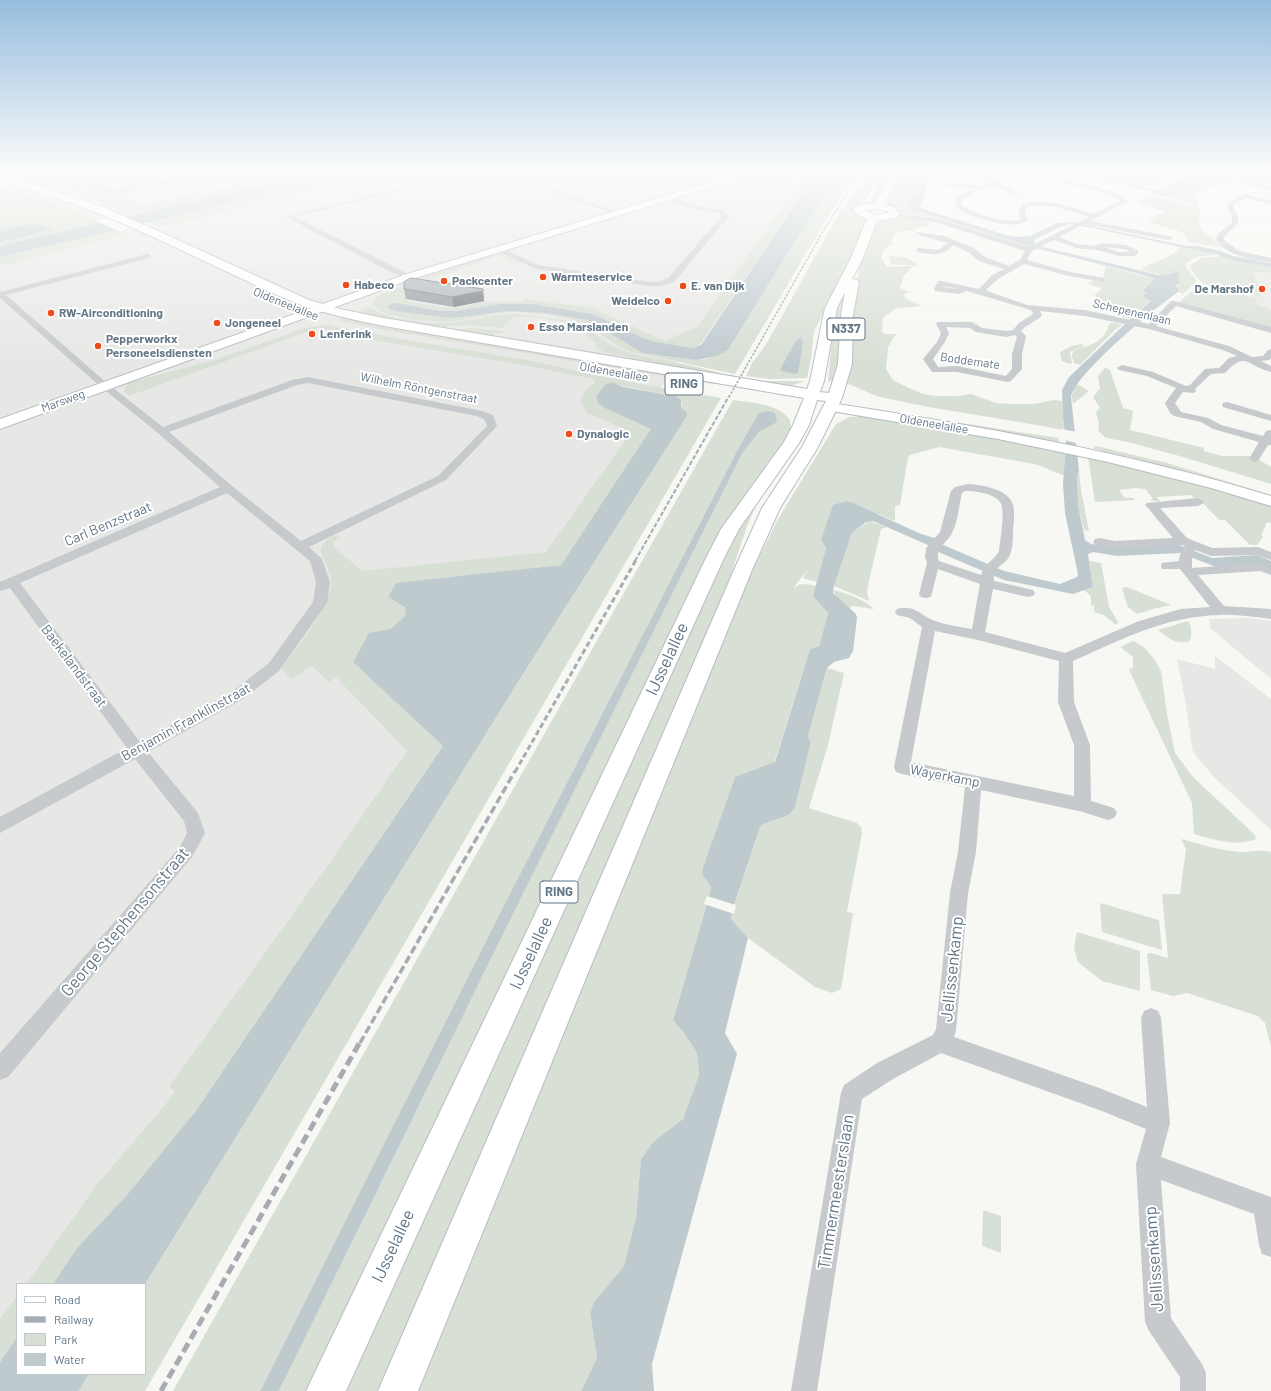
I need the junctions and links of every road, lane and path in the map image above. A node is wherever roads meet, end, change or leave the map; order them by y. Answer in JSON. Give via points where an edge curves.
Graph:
{"nodes":[{"id":1,"x":135,"y":235,"type":"edge"},
{"id":2,"x":156,"y":235,"type":"edge"},
{"id":3,"x":325,"y":235,"type":"edge"},
{"id":4,"x":542,"y":235,"type":"edge"},
{"id":5,"x":710,"y":235,"type":"edge"},
{"id":6,"x":866,"y":235,"type":"edge"},
{"id":7,"x":927,"y":235,"type":"edge"},
{"id":8,"x":989,"y":235,"type":"edge"},
{"id":9,"x":1059,"y":235,"type":"edge"},
{"id":10,"x":1151,"y":235,"type":"edge"},
{"id":11,"x":1222,"y":235,"type":"edge"},
{"id":12,"x":1054,"y":238,"type":"junction"},
{"id":13,"x":1169,"y":238,"type":"dead end"},
{"id":14,"x":951,"y":243,"type":"junction"},
{"id":15,"x":1035,"y":248,"type":"junction"},
{"id":16,"x":1098,"y":248,"type":"dead end"},
{"id":17,"x":496,"y":249,"type":"junction"},
{"id":18,"x":920,"y":250,"type":"dead end"},
{"id":19,"x":946,"y":250,"type":"junction"},
{"id":20,"x":147,"y":256,"type":"dead end"},
{"id":21,"x":982,"y":259,"type":"junction"},
{"id":22,"x":856,"y":260,"type":"junction"},
{"id":23,"x":1271,"y":260,"type":"edge"},
{"id":24,"x":1023,"y":261,"type":"junction"},
{"id":25,"x":1009,"y":268,"type":"junction"},
{"id":26,"x":410,"y":278,"type":"junction"},
{"id":27,"x":1101,"y":280,"type":"dead end"},
{"id":28,"x":966,"y":288,"type":"dead end"},
{"id":29,"x":983,"y":292,"type":"junction"},
{"id":30,"x":0,"y":294,"type":"edge"},
{"id":31,"x":1035,"y":309,"type":"junction"},
{"id":32,"x":318,"y":312,"type":"junction"},
{"id":33,"x":1147,"y":326,"type":"junction"},
{"id":34,"x":1271,"y":330,"type":"edge"},
{"id":35,"x":1016,"y":332,"type":"junction"},
{"id":36,"x":1271,"y":352,"type":"edge"},
{"id":37,"x":1249,"y":359,"type":"junction"},
{"id":38,"x":1122,"y":368,"type":"dead end"},
{"id":39,"x":1271,"y":368,"type":"edge"},
{"id":40,"x":105,"y":386,"type":"junction"},
{"id":41,"x":1190,"y":391,"type":"junction"},
{"id":42,"x":822,"y":401,"type":"junction"},
{"id":43,"x":1227,"y":405,"type":"dead end"},
{"id":44,"x":1271,"y":418,"type":"edge"},
{"id":45,"x":0,"y":424,"type":"edge"},
{"id":46,"x":162,"y":432,"type":"junction"},
{"id":47,"x":1269,"y":438,"type":"edge"},
{"id":48,"x":1098,"y":450,"type":"junction"},
{"id":49,"x":1254,"y":459,"type":"dead end"},
{"id":50,"x":228,"y":488,"type":"junction"},
{"id":51,"x":1271,"y":493,"type":"edge"},
{"id":52,"x":1271,"y":501,"type":"edge"},
{"id":53,"x":1198,"y":502,"type":"dead end"},
{"id":54,"x":1099,"y":542,"type":"dead end"},
{"id":55,"x":300,"y":546,"type":"junction"},
{"id":56,"x":1187,"y":554,"type":"junction"},
{"id":57,"x":1271,"y":556,"type":"edge"},
{"id":58,"x":933,"y":563,"type":"junction"},
{"id":59,"x":1167,"y":566,"type":"dead end"},
{"id":60,"x":1271,"y":571,"type":"edge"},
{"id":61,"x":988,"y":576,"type":"junction"},
{"id":62,"x":6,"y":585,"type":"edge"},
{"id":63,"x":1028,"y":593,"type":"dead end"},
{"id":64,"x":926,"y":594,"type":"dead end"},
{"id":65,"x":1220,"y":610,"type":"junction"},
{"id":66,"x":902,"y":612,"type":"dead end"},
{"id":67,"x":1271,"y":614,"type":"edge"},
{"id":68,"x":928,"y":625,"type":"junction"},
{"id":69,"x":978,"y":635,"type":"junction"},
{"id":70,"x":1066,"y":658,"type":"junction"},
{"id":71,"x":137,"y":750,"type":"junction"},
{"id":72,"x":974,"y":781,"type":"junction"},
{"id":73,"x":1083,"y":805,"type":"junction"},
{"id":74,"x":1108,"y":813,"type":"dead end"},
{"id":75,"x":0,"y":826,"type":"edge"},
{"id":76,"x":1151,"y":1018,"type":"dead end"},
{"id":77,"x":940,"y":1042,"type":"junction"},
{"id":78,"x":0,"y":1069,"type":"edge"},
{"id":79,"x":1159,"y":1123,"type":"junction"},
{"id":80,"x":1148,"y":1164,"type":"junction"},
{"id":81,"x":1268,"y":1205,"type":"edge"},
{"id":82,"x":1271,"y":1245,"type":"edge"},
{"id":83,"x":326,"y":1391,"type":"edge"},
{"id":84,"x":398,"y":1391,"type":"edge"},
{"id":85,"x":804,"y":1391,"type":"edge"},
{"id":86,"x":1193,"y":1391,"type":"edge"}],
"edges":[{"from":1,"to":32,"type":"main road","name":"Oldeneelallee","number":"RING"},
{"from":2,"to":32,"type":"main road","name":"Oldeneelallee","number":"RING"},
{"from":3,"to":26,"type":"street"},
{"from":4,"to":17,"type":"main road","name":"Marsweg"},
{"from":5,"to":17,"type":"street","via":[[666,283],[649,284],[536,267]]},
{"from":6,"to":22,"type":"main road","number":"N337"},
{"from":7,"to":14,"type":"street"},
{"from":8,"to":15,"type":"street"},
{"from":9,"to":12,"type":"street"},
{"from":10,"to":13,"type":"street"},
{"from":11,"to":23,"type":"street","via":[[1220,240],[1223,244],[1239,252]]},
{"from":12,"to":15,"type":"street"},
{"from":12,"to":16,"type":"street","via":[[1076,246]]},
{"from":14,"to":19,"type":"street"},
{"from":14,"to":21,"type":"street","via":[[971,250]]},
{"from":15,"to":24,"type":"street"},
{"from":17,"to":26,"type":"main road","name":"Marsweg"},
{"from":18,"to":19,"type":"street","via":[[939,253]]},
{"from":19,"to":21,"type":"street"},
{"from":20,"to":30,"type":"street"},
{"from":21,"to":25,"type":"street"},
{"from":22,"to":42,"type":"main road","number":"N337","via":[[847,315],[845,364]]},
{"from":22,"to":42,"type":"main road","number":"N337","via":[[831,308],[819,375]]},
{"from":24,"to":25,"type":"street"},
{"from":24,"to":27,"type":"street"},
{"from":25,"to":29,"type":"street","via":[[983,288]]},
{"from":26,"to":32,"type":"main road","name":"Marsweg"},
{"from":28,"to":29,"type":"street","name":"Schepenenlaan"},
{"from":29,"to":31,"type":"street","name":"Schepenenlaan"},
{"from":30,"to":40,"type":"street","name":"Benjamin Franklinstraat"},
{"from":31,"to":33,"type":"street","name":"Schepenenlaan","via":[[1085,313]]},
{"from":31,"to":35,"type":"street","via":[[1038,315]]},
{"from":32,"to":40,"type":"main road","name":"Marsweg","via":[[213,353]]},
{"from":32,"to":42,"type":"main road","name":"Oldeneelallee","number":"RING"},
{"from":33,"to":34,"type":"street","via":[[1174,303]]},
{"from":33,"to":37,"type":"street","name":"Schepenenlaan","via":[[1226,348]]},
{"from":35,"to":35,"type":"street","name":"Boddemate","via":[[1022,336],[1016,354],[1017,369],[1008,379],[957,369],[935,370],[928,359],[945,334],[940,324],[972,325],[979,330],[1006,334]]},
{"from":36,"to":37,"type":"street","via":[[1266,358]]},
{"from":37,"to":39,"type":"street","name":"Schepenenlaan"},
{"from":37,"to":41,"type":"street","via":[[1232,360],[1222,371],[1208,371]]},
{"from":38,"to":41,"type":"street","via":[[1150,374]]},
{"from":40,"to":45,"type":"main road","name":"Marsweg"},
{"from":40,"to":46,"type":"street","name":"Benjamin Franklinstraat"},
{"from":41,"to":47,"type":"street","via":[[1180,390],[1170,403],[1178,414],[1204,420],[1217,427]]},
{"from":42,"to":48,"type":"main road","name":"Oldeneelallee"},
{"from":42,"to":83,"type":"main road","name":"IJsselallee","number":"RING","via":[[801,425],[730,529]]},
{"from":42,"to":84,"type":"main road","via":[[810,447],[771,508],[743,570]]},
{"from":43,"to":44,"type":"street"},
{"from":46,"to":50,"type":"street","name":"Benjamin Franklinstraat"},
{"from":46,"to":55,"type":"street","name":"Wilhelm Röntgenstraat","via":[[295,382],[308,380],[478,412],[489,417],[492,426],[442,478]]},
{"from":47,"to":49,"type":"street"},
{"from":48,"to":51,"type":"main road","name":"Oldeneelallee","via":[[1222,477]]},
{"from":48,"to":52,"type":"main road","name":"Oldeneelallee"},
{"from":50,"to":55,"type":"street","name":"Benjamin Franklinstraat"},
{"from":50,"to":62,"type":"street","name":"Carl Benzstraat"},
{"from":53,"to":56,"type":"street","via":[[1151,505]]},
{"from":54,"to":56,"type":"street"},
{"from":55,"to":71,"type":"street","name":"Benjamin Franklinstraat","via":[[316,559],[323,582],[320,603],[274,667],[238,695]]},
{"from":56,"to":57,"type":"street","via":[[1258,551]]},
{"from":56,"to":59,"type":"street"},
{"from":56,"to":60,"type":"street"},
{"from":56,"to":65,"type":"street"},
{"from":58,"to":61,"type":"street"},
{"from":58,"to":61,"type":"street","via":[[931,557],[935,544],[946,533],[957,491],[981,490],[1001,496],[1008,506],[1005,551]]},
{"from":58,"to":64,"type":"street"},
{"from":61,"to":63,"type":"street"},
{"from":61,"to":69,"type":"street"},
{"from":62,"to":71,"type":"street","name":"Baekelandstraat"},
{"from":65,"to":67,"type":"street"},
{"from":65,"to":70,"type":"street","via":[[1158,619]]},
{"from":66,"to":68,"type":"street","via":[[914,614]]},
{"from":68,"to":69,"type":"street"},
{"from":68,"to":72,"type":"street","name":"Wayerkamp","via":[[902,767]]},
{"from":69,"to":70,"type":"street"},
{"from":70,"to":73,"type":"street","via":[[1066,702],[1082,745]]},
{"from":71,"to":75,"type":"street","name":"Benjamin Franklinstraat"},
{"from":71,"to":78,"type":"street","name":"George Stephensonstraat","via":[[192,818],[196,833],[186,852]]},
{"from":72,"to":73,"type":"street","name":"Wayerkamp"},
{"from":72,"to":77,"type":"street","name":"Jellissenkamp","via":[[967,852],[959,893],[946,1031]]},
{"from":73,"to":74,"type":"street","name":"Wayerkamp"},
{"from":76,"to":79,"type":"street","name":"Jellissenkamp"},
{"from":77,"to":79,"type":"street"},
{"from":77,"to":85,"type":"street","name":"Timmermeesterslaan","via":[[885,1071],[852,1093]]},
{"from":79,"to":80,"type":"street","name":"Jellissenkamp"},
{"from":80,"to":81,"type":"street"},
{"from":80,"to":86,"type":"street","name":"Jellissenkamp","via":[[1158,1322],[1193,1373]]},
{"from":81,"to":82,"type":"street"}]}
